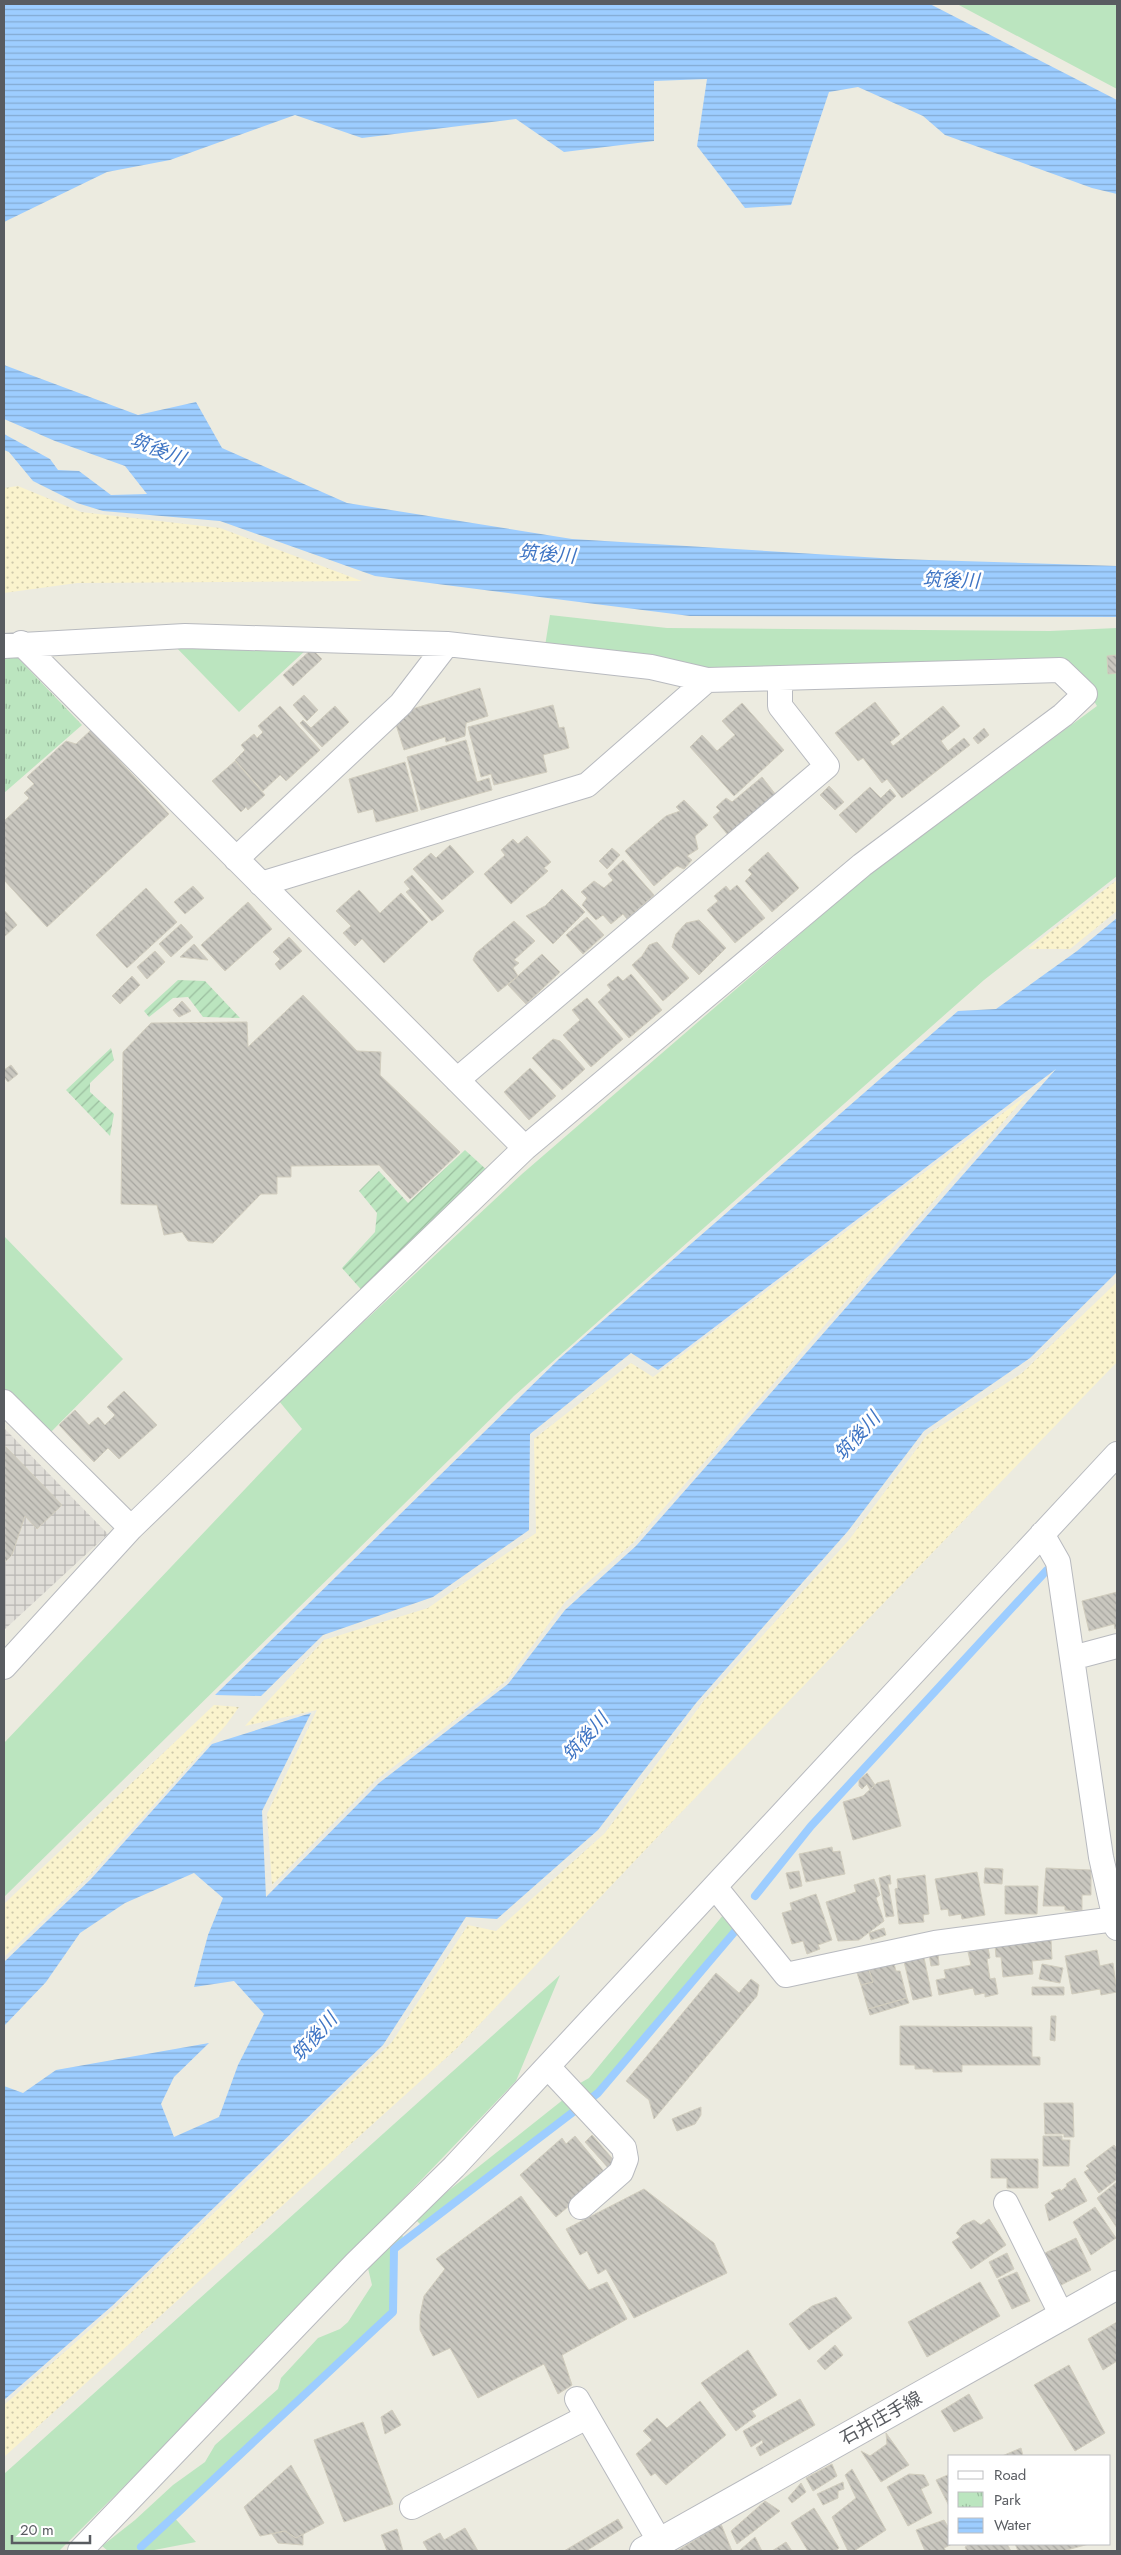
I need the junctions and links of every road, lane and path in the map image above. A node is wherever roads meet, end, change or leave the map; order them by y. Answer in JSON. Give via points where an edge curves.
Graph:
{"nodes":[{"id":1,"x":447,"y":644,"type":"junction"},
{"id":2,"x":12,"y":645,"type":"edge"},
{"id":3,"x":780,"y":678,"type":"junction"},
{"id":4,"x":707,"y":680,"type":"junction"},
{"id":5,"x":236,"y":858,"type":"junction"},
{"id":6,"x":261,"y":884,"type":"junction"},
{"id":7,"x":457,"y":1080,"type":"junction"},
{"id":8,"x":525,"y":1148,"type":"junction"},
{"id":9,"x":4,"y":1402,"type":"edge"},
{"id":10,"x":1117,"y":1454,"type":"edge"},
{"id":11,"x":131,"y":1528,"type":"junction"},
{"id":12,"x":1042,"y":1534,"type":"junction"},
{"id":13,"x":1117,"y":1646,"type":"edge"},
{"id":14,"x":1072,"y":1658,"type":"junction"},
{"id":15,"x":4,"y":1666,"type":"edge"},
{"id":16,"x":1109,"y":1857,"type":"edge"},
{"id":17,"x":716,"y":1887,"type":"junction"},
{"id":18,"x":1116,"y":1923,"type":"edge"},
{"id":19,"x":548,"y":2066,"type":"junction"},
{"id":20,"x":1006,"y":2203,"type":"dead end"},
{"id":21,"x":580,"y":2207,"type":"dead end"},
{"id":22,"x":1117,"y":2285,"type":"edge"},
{"id":23,"x":1062,"y":2316,"type":"junction"},
{"id":24,"x":412,"y":2507,"type":"dead end"},
{"id":25,"x":652,"y":2547,"type":"edge"},
{"id":26,"x":80,"y":2551,"type":"edge"}],
"edges":[{"from":1,"to":2,"type":"street","via":[[185,636]]},
{"from":1,"to":4,"type":"street","via":[[651,667]]},
{"from":1,"to":5,"type":"street","via":[[401,704]]},
{"from":2,"to":5,"type":"street"},
{"from":3,"to":4,"type":"street"},
{"from":3,"to":7,"type":"street","via":[[780,706],[826,766]]},
{"from":3,"to":8,"type":"street","via":[[1060,670],[1085,694],[1063,715],[862,865]]},
{"from":4,"to":6,"type":"street","via":[[587,785]]},
{"from":5,"to":6,"type":"street"},
{"from":6,"to":7,"type":"street"},
{"from":7,"to":8,"type":"street"},
{"from":8,"to":11,"type":"street"},
{"from":9,"to":11,"type":"street"},
{"from":10,"to":12,"type":"street"},
{"from":11,"to":15,"type":"street"},
{"from":12,"to":14,"type":"street","via":[[1058,1562]]},
{"from":12,"to":17,"type":"street"},
{"from":13,"to":14,"type":"street"},
{"from":14,"to":16,"type":"street"},
{"from":16,"to":18,"type":"street"},
{"from":17,"to":18,"type":"street","via":[[786,1975],[935,1943]]},
{"from":17,"to":19,"type":"street"},
{"from":19,"to":21,"type":"street","via":[[624,2148],[626,2159],[621,2172]]},
{"from":19,"to":26,"type":"street"},
{"from":20,"to":23,"type":"street"},
{"from":22,"to":23,"type":"street","name":"石井庄手線"},
{"from":23,"to":25,"type":"street","name":"石井庄手線"},
{"from":24,"to":25,"type":"street","via":[[582,2408]]}]}
